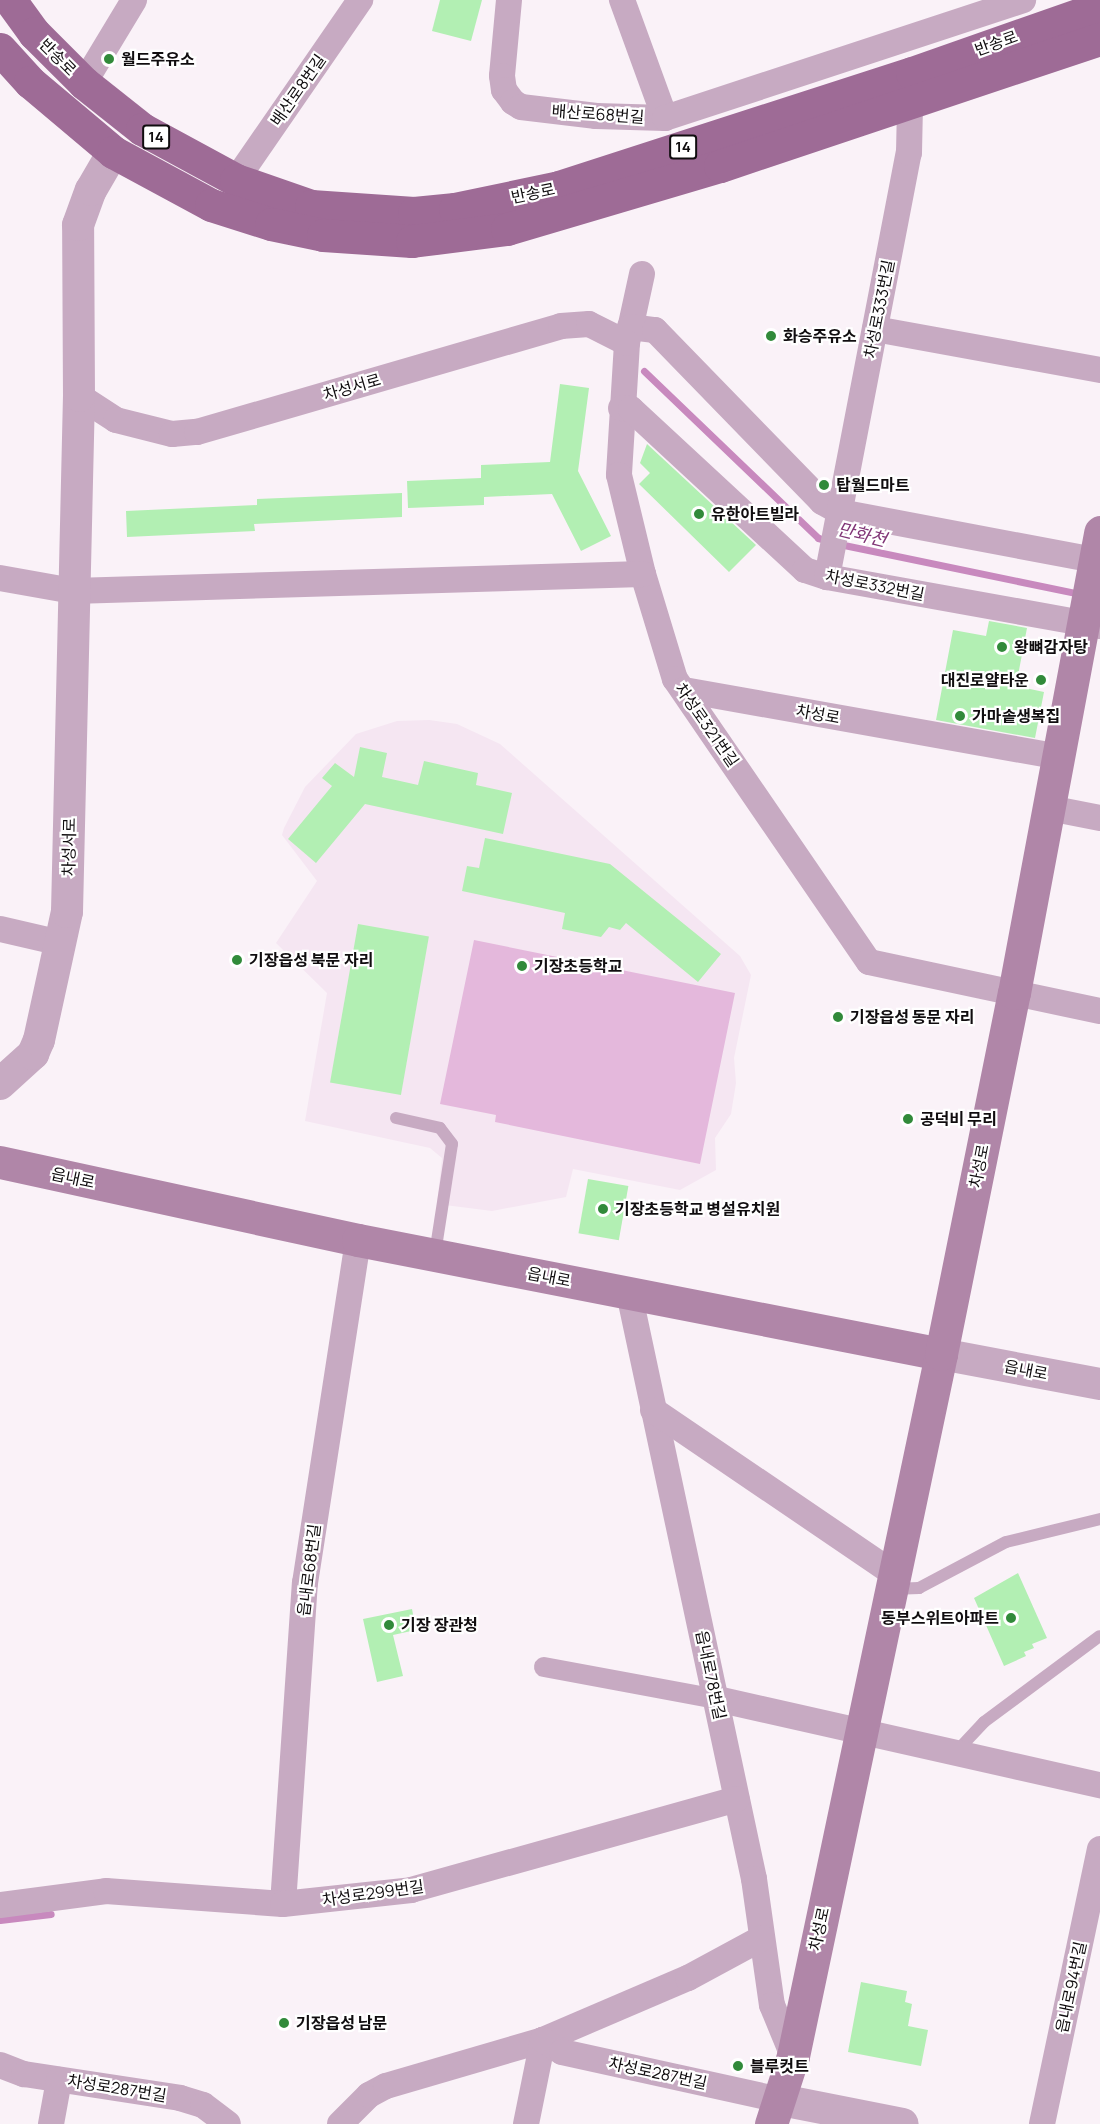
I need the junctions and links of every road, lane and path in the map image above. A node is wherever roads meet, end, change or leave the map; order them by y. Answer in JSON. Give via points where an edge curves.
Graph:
{"nodes":[{"id":1,"x":10,"y":0,"type":"edge"},
{"id":2,"x":134,"y":0,"type":"edge"},
{"id":3,"x":360,"y":0,"type":"edge"},
{"id":4,"x":509,"y":0,"type":"edge"},
{"id":5,"x":622,"y":0,"type":"edge"},
{"id":6,"x":1100,"y":7,"type":"edge"},
{"id":7,"x":1009,"y":11,"type":"edge"},
{"id":8,"x":1100,"y":39,"type":"edge"},
{"id":9,"x":0,"y":49,"type":"edge"},
{"id":10,"x":851,"y":56,"type":"junction"},
{"id":11,"x":84,"y":83,"type":"junction"},
{"id":12,"x":874,"y":85,"type":"junction"},
{"id":13,"x":910,"y":105,"type":"junction"},
{"id":14,"x":665,"y":118,"type":"junction"},
{"id":15,"x":113,"y":152,"type":"junction"},
{"id":16,"x":236,"y":180,"type":"junction"},
{"id":17,"x":642,"y":274,"type":"dead end"},
{"id":18,"x":875,"y":329,"type":"junction"},
{"id":19,"x":629,"y":335,"type":"junction"},
{"id":20,"x":1100,"y":370,"type":"edge"},
{"id":21,"x":79,"y":396,"type":"junction"},
{"id":22,"x":621,"y":408,"type":"junction"},
{"id":23,"x":838,"y":520,"type":"junction"},
{"id":24,"x":1097,"y":555,"type":"edge"},
{"id":25,"x":829,"y":570,"type":"junction"},
{"id":26,"x":643,"y":574,"type":"junction"},
{"id":27,"x":0,"y":578,"type":"edge"},
{"id":28,"x":73,"y":591,"type":"junction"},
{"id":29,"x":1089,"y":620,"type":"edge"},
{"id":30,"x":684,"y":690,"type":"junction"},
{"id":31,"x":1059,"y":757,"type":"junction"},
{"id":32,"x":1049,"y":808,"type":"junction"},
{"id":33,"x":1100,"y":818,"type":"edge"},
{"id":34,"x":0,"y":929,"type":"edge"},
{"id":35,"x":62,"y":943,"type":"junction"},
{"id":36,"x":1014,"y":993,"type":"junction"},
{"id":37,"x":1100,"y":1011,"type":"edge"},
{"id":38,"x":0,"y":1084,"type":"edge"},
{"id":39,"x":396,"y":1118,"type":"dead end"},
{"id":40,"x":0,"y":1162,"type":"edge"},
{"id":41,"x":358,"y":1240,"type":"junction"},
{"id":42,"x":435,"y":1255,"type":"junction"},
{"id":43,"x":629,"y":1293,"type":"junction"},
{"id":44,"x":941,"y":1354,"type":"junction"},
{"id":45,"x":1100,"y":1384,"type":"edge"},
{"id":46,"x":653,"y":1410,"type":"junction"},
{"id":47,"x":1100,"y":1518,"type":"edge"},
{"id":48,"x":893,"y":1582,"type":"junction"},
{"id":49,"x":1100,"y":1636,"type":"edge"},
{"id":50,"x":544,"y":1667,"type":"dead end"},
{"id":51,"x":717,"y":1699,"type":"junction"},
{"id":52,"x":860,"y":1731,"type":"junction"},
{"id":53,"x":956,"y":1753,"type":"junction"},
{"id":54,"x":1100,"y":1785,"type":"edge"},
{"id":55,"x":737,"y":1799,"type":"junction"},
{"id":56,"x":1100,"y":1850,"type":"edge"},
{"id":57,"x":284,"y":1904,"type":"junction"},
{"id":58,"x":0,"y":1905,"type":"edge"},
{"id":59,"x":1094,"y":1906,"type":"edge"},
{"id":60,"x":762,"y":1938,"type":"junction"},
{"id":61,"x":543,"y":2040,"type":"junction"},
{"id":62,"x":793,"y":2056,"type":"junction"},
{"id":63,"x":0,"y":2066,"type":"edge"},
{"id":64,"x":59,"y":2080,"type":"junction"},
{"id":65,"x":774,"y":2112,"type":"edge"},
{"id":66,"x":51,"y":2124,"type":"edge"},
{"id":67,"x":228,"y":2124,"type":"edge"},
{"id":68,"x":340,"y":2124,"type":"edge"},
{"id":69,"x":526,"y":2124,"type":"edge"},
{"id":70,"x":903,"y":2124,"type":"edge"},
{"id":71,"x":1042,"y":2124,"type":"edge"}],
"edges":[{"from":1,"to":11,"type":"main road","name":"반송로","number":"14","via":[[34,33]]},
{"from":2,"to":11,"type":"street"},
{"from":3,"to":16,"type":"street","name":"배산로8번길"},
{"from":4,"to":14,"type":"street","name":"배산로68번길","via":[[502,76],[504,90],[513,102],[521,107],[596,116]]},
{"from":5,"to":14,"type":"street","name":"배산로68번길"},
{"from":6,"to":7,"type":"main road","name":"반송로","number":"14"},
{"from":7,"to":10,"type":"street"},
{"from":7,"to":12,"type":"main road","name":"반송로","number":"14"},
{"from":8,"to":13,"type":"main road","name":"반송로","number":"14"},
{"from":9,"to":15,"type":"main road","name":"반송로","number":"14","via":[[30,82]]},
{"from":10,"to":12,"type":"street"},
{"from":10,"to":14,"type":"street"},
{"from":11,"to":16,"type":"main road","name":"반송로","number":"14","via":[[142,129]]},
{"from":12,"to":16,"type":"main road","name":"반송로","number":"14","via":[[559,187],[455,209],[414,213],[311,206]]},
{"from":13,"to":15,"type":"main road","name":"반송로","number":"14","via":[[507,229],[412,241],[366,240],[271,224],[211,205]]},
{"from":13,"to":18,"type":"street","name":"차성로333번길","via":[[909,153]]},
{"from":15,"to":21,"type":"street","name":"차성서로","via":[[91,190],[78,225]]},
{"from":17,"to":19,"type":"street","name":"차성로321번길"},
{"from":18,"to":20,"type":"street"},
{"from":18,"to":23,"type":"street","name":"차성로333번길"},
{"from":19,"to":21,"type":"street","name":"차성서로","via":[[589,324],[561,326],[197,432],[172,434],[116,420]]},
{"from":19,"to":22,"type":"street","name":"차성로321번길"},
{"from":19,"to":23,"type":"street","via":[[655,330]]},
{"from":21,"to":28,"type":"street","name":"차성서로"},
{"from":22,"to":25,"type":"street","name":"차성로332번길","via":[[631,409],[805,570]]},
{"from":22,"to":26,"type":"street","name":"차성로321번길","via":[[619,475]]},
{"from":23,"to":24,"type":"street"},
{"from":23,"to":25,"type":"street","name":"차성로333번길"},
{"from":24,"to":29,"type":"main road","name":"차성로"},
{"from":25,"to":29,"type":"street","name":"차성로332번길"},
{"from":26,"to":28,"type":"street"},
{"from":26,"to":30,"type":"street","name":"차성로321번길","via":[[670,663]]},
{"from":27,"to":28,"type":"street"},
{"from":28,"to":35,"type":"street","name":"차성서로","via":[[68,884]]},
{"from":29,"to":31,"type":"main road","name":"차성로"},
{"from":30,"to":31,"type":"street","name":"차성로"},
{"from":30,"to":36,"type":"street","name":"차성로321번길","via":[[869,962]]},
{"from":31,"to":32,"type":"main road","name":"차성로"},
{"from":32,"to":33,"type":"street"},
{"from":32,"to":36,"type":"main road","name":"차성로"},
{"from":34,"to":35,"type":"street"},
{"from":35,"to":38,"type":"street","name":"차성서로","via":[[33,1054]]},
{"from":36,"to":37,"type":"street","name":"차성로321번길"},
{"from":36,"to":44,"type":"main road","name":"차성로"},
{"from":39,"to":42,"type":"lane","via":[[440,1128],[452,1144]]},
{"from":40,"to":41,"type":"main road","name":"읍내로"},
{"from":41,"to":42,"type":"main road","name":"읍내로"},
{"from":41,"to":57,"type":"street","name":"읍내로68번길","via":[[305,1583]]},
{"from":42,"to":43,"type":"main road","name":"읍내로"},
{"from":43,"to":44,"type":"main road","name":"읍내로"},
{"from":43,"to":46,"type":"street","name":"읍내로78번길"},
{"from":44,"to":45,"type":"street","name":"읍내로"},
{"from":44,"to":48,"type":"main road","name":"차성로"},
{"from":46,"to":48,"type":"street"},
{"from":46,"to":51,"type":"street","name":"읍내로78번길"},
{"from":47,"to":48,"type":"lane","via":[[1006,1542],[919,1588]]},
{"from":48,"to":52,"type":"main road","name":"차성로"},
{"from":49,"to":53,"type":"lane","via":[[984,1722]]},
{"from":50,"to":51,"type":"street"},
{"from":51,"to":52,"type":"street"},
{"from":51,"to":55,"type":"street","name":"읍내로78번길"},
{"from":52,"to":53,"type":"street"},
{"from":52,"to":62,"type":"main road","name":"차성로"},
{"from":53,"to":54,"type":"street"},
{"from":55,"to":57,"type":"street","name":"차성로299번길","via":[[411,1890]]},
{"from":55,"to":60,"type":"street","name":"읍내로78번길"},
{"from":56,"to":59,"type":"street","name":"읍내로94번길"},
{"from":57,"to":58,"type":"street","name":"차성로299번길","via":[[106,1892]]},
{"from":59,"to":71,"type":"street","name":"읍내로94번길"},
{"from":60,"to":61,"type":"street","via":[[688,1978]]},
{"from":60,"to":62,"type":"street","name":"읍내로78번길","via":[[772,2005]]},
{"from":61,"to":65,"type":"street","name":"차성로287번길","via":[[562,2052]]},
{"from":61,"to":68,"type":"street","via":[[386,2086],[369,2095]]},
{"from":61,"to":69,"type":"street"},
{"from":62,"to":65,"type":"main road","name":"차성로"},
{"from":63,"to":64,"type":"street","name":"차성로287번길"},
{"from":64,"to":66,"type":"street"},
{"from":64,"to":67,"type":"street","name":"차성로287번길","via":[[180,2098],[203,2105]]},
{"from":65,"to":70,"type":"street"}]}
